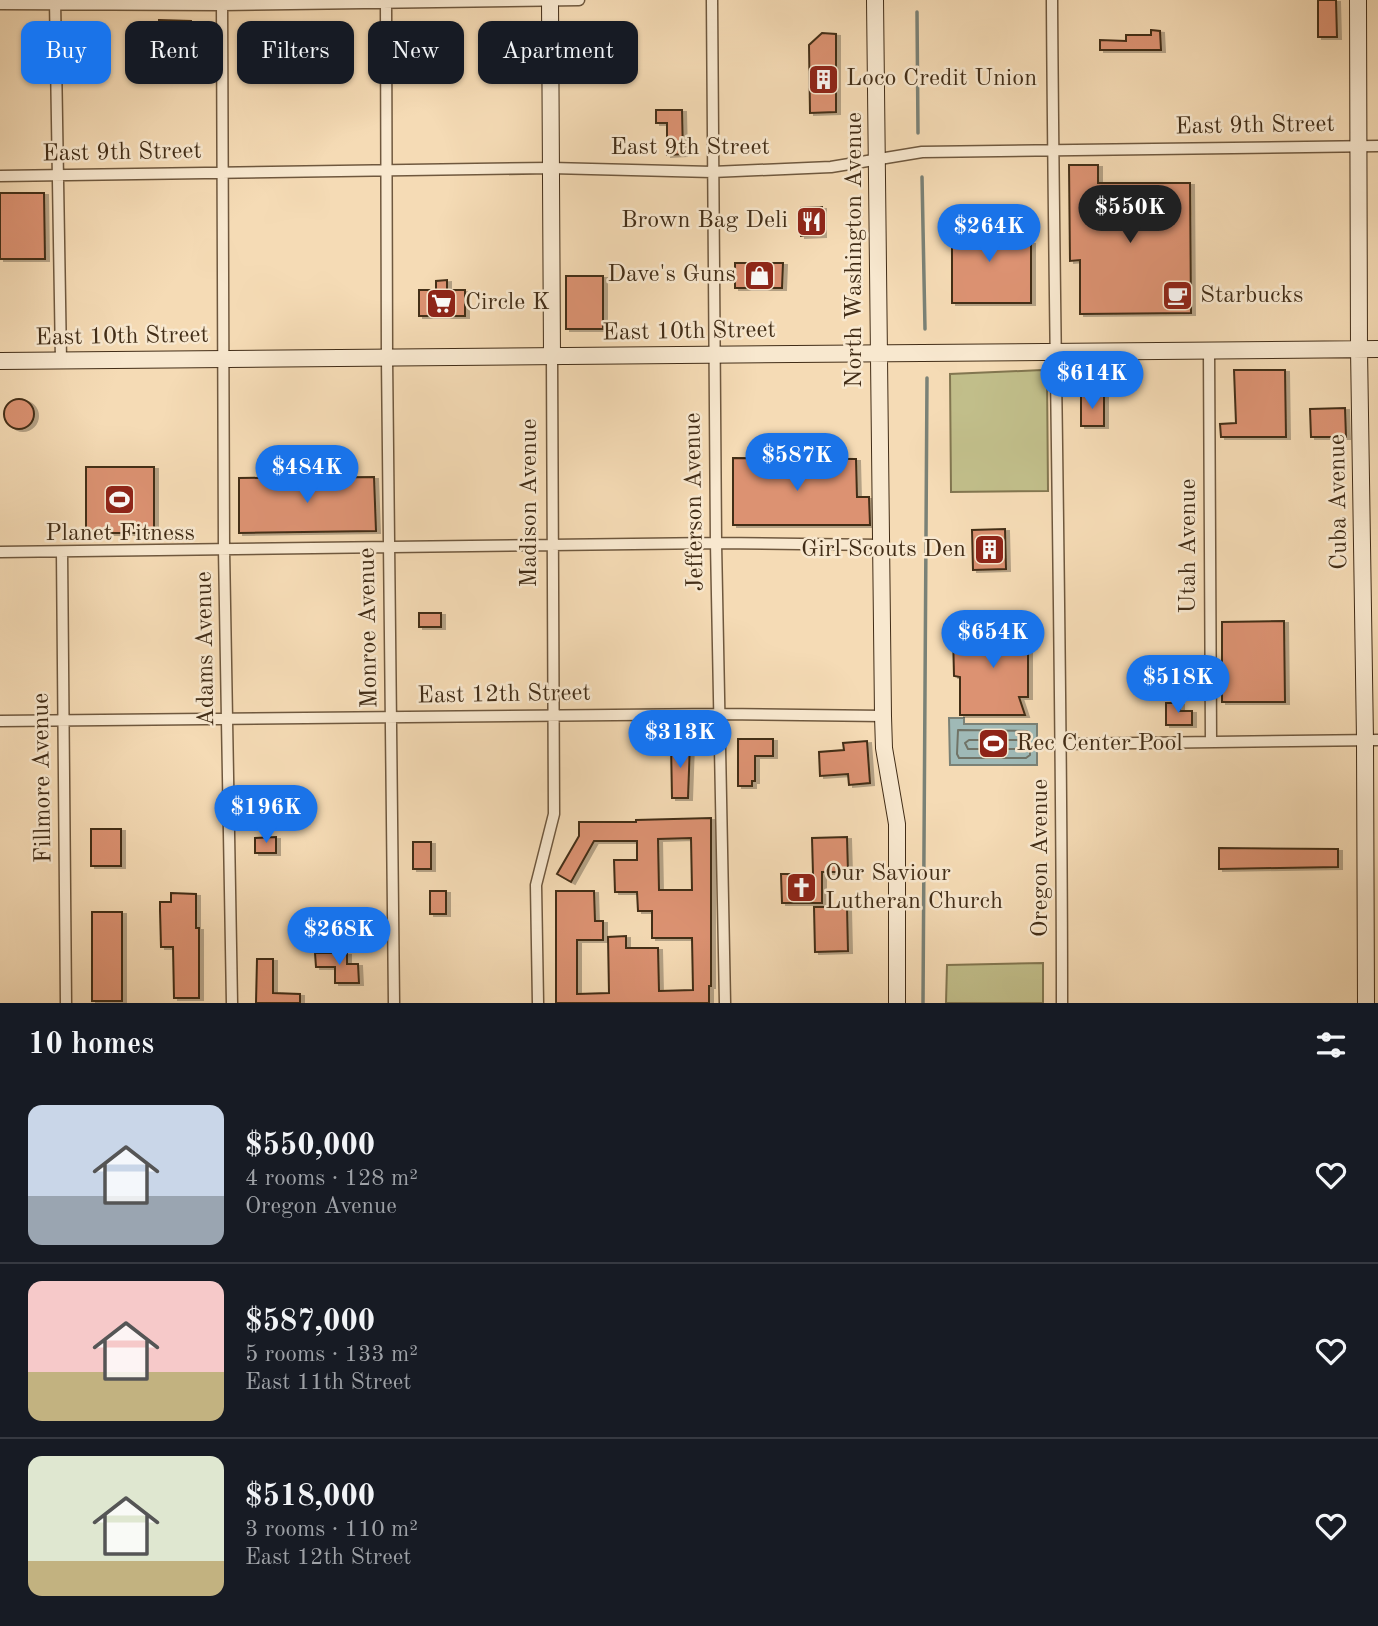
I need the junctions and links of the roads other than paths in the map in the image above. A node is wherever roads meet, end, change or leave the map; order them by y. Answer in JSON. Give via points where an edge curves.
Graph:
{"nodes":[{"id":1,"x":550,"y":0,"type":"edge"},
{"id":2,"x":579,"y":0,"type":"edge"},
{"id":3,"x":712,"y":0,"type":"edge"},
{"id":4,"x":875,"y":0,"type":"edge"},
{"id":5,"x":1052,"y":0,"type":"edge"},
{"id":6,"x":1358,"y":0,"type":"edge"},
{"id":7,"x":55,"y":1,"type":"edge"},
{"id":8,"x":386,"y":1,"type":"edge"},
{"id":9,"x":222,"y":2,"type":"edge"},
{"id":10,"x":0,"y":4,"type":"edge"},
{"id":11,"x":1360,"y":146,"type":"junction"},
{"id":12,"x":1378,"y":146,"type":"edge"},
{"id":13,"x":1053,"y":149,"type":"junction"},
{"id":14,"x":878,"y":158,"type":"junction"},
{"id":15,"x":551,"y":168,"type":"junction"},
{"id":16,"x":387,"y":171,"type":"junction"},
{"id":17,"x":222,"y":172,"type":"junction"},
{"id":18,"x":712,"y":172,"type":"junction"},
{"id":19,"x":0,"y":176,"type":"edge"},
{"id":20,"x":58,"y":176,"type":"junction"},
{"id":21,"x":1359,"y":349,"type":"junction"},
{"id":22,"x":1378,"y":349,"type":"edge"},
{"id":23,"x":1209,"y":350,"type":"junction"},
{"id":24,"x":1055,"y":352,"type":"junction"},
{"id":25,"x":878,"y":353,"type":"junction"},
{"id":26,"x":715,"y":355,"type":"junction"},
{"id":27,"x":552,"y":356,"type":"junction"},
{"id":28,"x":387,"y":358,"type":"junction"},
{"id":29,"x":225,"y":359,"type":"junction"},
{"id":30,"x":61,"y":360,"type":"junction"},
{"id":31,"x":0,"y":361,"type":"edge"},
{"id":32,"x":716,"y":543,"type":"junction"},
{"id":33,"x":880,"y":545,"type":"junction"},
{"id":34,"x":553,"y":546,"type":"junction"},
{"id":35,"x":389,"y":548,"type":"junction"},
{"id":36,"x":225,"y":550,"type":"junction"},
{"id":37,"x":0,"y":552,"type":"edge"},
{"id":38,"x":62,"y":552,"type":"junction"},
{"id":39,"x":720,"y":714,"type":"junction"},
{"id":40,"x":555,"y":715,"type":"junction"},
{"id":41,"x":883,"y":716,"type":"junction"},
{"id":42,"x":391,"y":718,"type":"junction"},
{"id":43,"x":228,"y":719,"type":"junction"},
{"id":44,"x":64,"y":720,"type":"junction"},
{"id":45,"x":0,"y":721,"type":"edge"},
{"id":46,"x":1372,"y":740,"type":"edge"},
{"id":47,"x":1210,"y":741,"type":"junction"},
{"id":48,"x":1062,"y":744,"type":"junction"},
{"id":49,"x":66,"y":1003,"type":"edge"},
{"id":50,"x":232,"y":1003,"type":"edge"},
{"id":51,"x":394,"y":1003,"type":"edge"},
{"id":52,"x":538,"y":1003,"type":"edge"},
{"id":53,"x":725,"y":1003,"type":"edge"},
{"id":54,"x":897,"y":1003,"type":"edge"},
{"id":55,"x":1062,"y":1003,"type":"edge"},
{"id":56,"x":1366,"y":1003,"type":"edge"}],
"edges":[{"from":1,"to":2,"type":"street"},
{"from":1,"to":8,"type":"street"},
{"from":1,"to":15,"type":"main road","name":"Madison Avenue"},
{"from":3,"to":18,"type":"street","name":"Jefferson Avenue"},
{"from":4,"to":14,"type":"main road","name":"North Washington Avenue"},
{"from":5,"to":13,"type":"street","name":"Oregon Avenue"},
{"from":6,"to":11,"type":"main road","name":"Cuba Avenue"},
{"from":7,"to":9,"type":"street"},
{"from":7,"to":10,"type":"street"},
{"from":7,"to":20,"type":"street"},
{"from":8,"to":9,"type":"street"},
{"from":8,"to":16,"type":"street","name":"Monroe Avenue"},
{"from":9,"to":17,"type":"street","name":"Adams Avenue"},
{"from":11,"to":12,"type":"street","name":"East 9th Street"},
{"from":11,"to":13,"type":"street","name":"East 9th Street"},
{"from":11,"to":21,"type":"main road","name":"Cuba Avenue"},
{"from":13,"to":14,"type":"street","name":"East 9th Street","via":[[922,152]]},
{"from":13,"to":24,"type":"street","name":"Oregon Avenue"},
{"from":14,"to":18,"type":"street","name":"East 9th Street","via":[[831,167]]},
{"from":14,"to":25,"type":"main road","name":"North Washington Avenue"},
{"from":15,"to":16,"type":"street","name":"East 9th Street"},
{"from":15,"to":18,"type":"street","name":"East 9th Street"},
{"from":15,"to":27,"type":"main road","name":"Madison Avenue"},
{"from":16,"to":17,"type":"street","name":"East 9th Street"},
{"from":16,"to":28,"type":"street","name":"Monroe Avenue"},
{"from":17,"to":20,"type":"street","name":"East 9th Street"},
{"from":17,"to":29,"type":"street","name":"Adams Avenue"},
{"from":18,"to":26,"type":"street","name":"Jefferson Avenue"},
{"from":19,"to":20,"type":"street","name":"East 9th Street"},
{"from":20,"to":30,"type":"street"},
{"from":21,"to":22,"type":"main road","name":"East 10th Street"},
{"from":21,"to":23,"type":"main road","name":"East 10th Street"},
{"from":21,"to":46,"type":"main road","name":"Cuba Avenue"},
{"from":23,"to":24,"type":"main road","name":"East 10th Street"},
{"from":23,"to":47,"type":"street","name":"Utah Avenue"},
{"from":24,"to":25,"type":"main road","name":"East 10th Street"},
{"from":24,"to":48,"type":"street","name":"Oregon Avenue"},
{"from":25,"to":26,"type":"main road","name":"East 10th Street"},
{"from":25,"to":33,"type":"main road","name":"North Washington Avenue"},
{"from":26,"to":27,"type":"main road","name":"East 10th Street"},
{"from":26,"to":32,"type":"street","name":"Jefferson Avenue"},
{"from":27,"to":28,"type":"main road","name":"East 10th Street"},
{"from":27,"to":34,"type":"street","name":"Madison Avenue"},
{"from":28,"to":29,"type":"main road","name":"East 10th Street"},
{"from":28,"to":35,"type":"street","name":"Monroe Avenue"},
{"from":29,"to":30,"type":"main road","name":"East 10th Street"},
{"from":29,"to":36,"type":"street","name":"Adams Avenue"},
{"from":30,"to":31,"type":"main road","name":"East 10th Street"},
{"from":32,"to":33,"type":"street"},
{"from":32,"to":34,"type":"street"},
{"from":32,"to":39,"type":"street","name":"Jefferson Avenue"},
{"from":33,"to":41,"type":"main road","name":"North Washington Avenue"},
{"from":34,"to":35,"type":"street"},
{"from":34,"to":40,"type":"street","name":"Madison Avenue"},
{"from":35,"to":36,"type":"street"},
{"from":35,"to":42,"type":"street","name":"Monroe Avenue"},
{"from":36,"to":38,"type":"street"},
{"from":36,"to":43,"type":"street","name":"Adams Avenue"},
{"from":37,"to":38,"type":"street"},
{"from":38,"to":44,"type":"street","name":"Fillmore Avenue"},
{"from":39,"to":40,"type":"street","name":"East 12th Street"},
{"from":39,"to":41,"type":"street","name":"East 12th Street"},
{"from":39,"to":53,"type":"street","name":"Jefferson Avenue"},
{"from":40,"to":42,"type":"street","name":"East 12th Street"},
{"from":40,"to":52,"type":"street","name":"Madison Avenue","via":[[554,814],[536,885]]},
{"from":41,"to":54,"type":"main road","name":"North Washington Avenue","via":[[897,824]]},
{"from":42,"to":43,"type":"street","name":"East 12th Street"},
{"from":42,"to":51,"type":"street","name":"Monroe Avenue"},
{"from":43,"to":44,"type":"street","name":"East 12th Street"},
{"from":43,"to":50,"type":"street","name":"Adams Avenue"},
{"from":44,"to":45,"type":"street","name":"East 12th Street"},
{"from":44,"to":49,"type":"street","name":"Fillmore Avenue"},
{"from":46,"to":47,"type":"street"},
{"from":46,"to":56,"type":"main road","name":"Cuba Avenue"},
{"from":47,"to":48,"type":"street"},
{"from":48,"to":55,"type":"street","name":"Oregon Avenue"}]}
